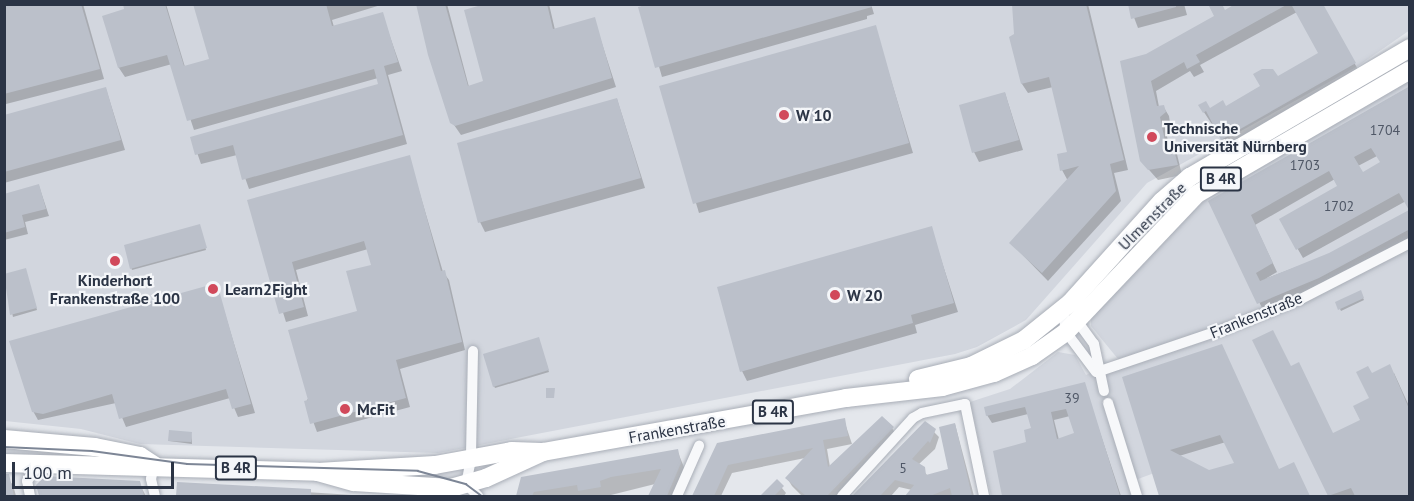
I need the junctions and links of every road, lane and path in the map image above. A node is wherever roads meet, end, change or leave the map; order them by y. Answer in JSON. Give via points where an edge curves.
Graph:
{"nodes":[{"id":1,"x":1410,"y":48,"type":"edge"},
{"id":2,"x":1410,"y":70,"type":"edge"},
{"id":3,"x":1410,"y":243,"type":"edge"},
{"id":4,"x":1063,"y":309,"type":"junction"},
{"id":5,"x":1073,"y":326,"type":"junction"},
{"id":6,"x":473,"y":351,"type":"dead end"},
{"id":7,"x":1097,"y":372,"type":"junction"},
{"id":8,"x":1104,"y":391,"type":"dead end"},
{"id":9,"x":846,"y":398,"type":"junction"},
{"id":10,"x":1108,"y":403,"type":"dead end"},
{"id":11,"x":4,"y":439,"type":"edge"},
{"id":12,"x":699,"y":446,"type":"dead end"},
{"id":13,"x":543,"y":452,"type":"junction"},
{"id":14,"x":471,"y":459,"type":"junction"},
{"id":15,"x":4,"y":463,"type":"edge"},
{"id":16,"x":40,"y":463,"type":"junction"},
{"id":17,"x":154,"y":465,"type":"junction"},
{"id":18,"x":372,"y":482,"type":"edge"},
{"id":19,"x":472,"y":490,"type":"edge"},
{"id":20,"x":30,"y":496,"type":"edge"},
{"id":21,"x":155,"y":496,"type":"edge"},
{"id":22,"x":677,"y":496,"type":"edge"},
{"id":23,"x":842,"y":496,"type":"edge"},
{"id":24,"x":984,"y":496,"type":"edge"},
{"id":25,"x":1137,"y":496,"type":"edge"}],
"edges":[{"from":1,"to":4,"type":"main road","name":"Ulmenstraße","number":"B 4R","via":[[1190,177],[1162,201]]},
{"from":2,"to":5,"type":"main road","name":"Ulmenstraße","number":"B 4R","via":[[1197,194]]},
{"from":3,"to":7,"type":"street","name":"Frankenstraße","via":[[1301,299]]},
{"from":4,"to":5,"type":"street"},
{"from":4,"to":5,"type":"street"},
{"from":4,"to":9,"type":"main road","name":"Frankenstraße","number":"B 4R","via":[[1024,340],[991,358]]},
{"from":5,"to":7,"type":"street"},
{"from":5,"to":7,"type":"street","via":[[1094,344]]},
{"from":5,"to":9,"type":"main road","name":"Frankenstraße","number":"B 4R","via":[[1023,360],[975,379],[880,397]]},
{"from":6,"to":14,"type":"street"},
{"from":7,"to":8,"type":"street"},
{"from":9,"to":13,"type":"main road","name":"Frankenstraße","number":"B 4R"},
{"from":10,"to":25,"type":"street"},
{"from":11,"to":17,"type":"main road","name":"Frankenstraße","number":"B 4R","via":[[95,447],[140,456]]},
{"from":12,"to":22,"type":"street"},
{"from":13,"to":14,"type":"main road","name":"Frankenstraße","number":"B 4R","via":[[521,450]]},
{"from":13,"to":19,"type":"main road","name":"Frankenstraße","number":"B 4R"},
{"from":14,"to":18,"type":"main road","name":"Frankenstraße","number":"B 4R"},
{"from":14,"to":19,"type":"street"},
{"from":15,"to":16,"type":"main road","name":"Frankenstraße","number":"B 4R"},
{"from":16,"to":17,"type":"main road","name":"Frankenstraße","number":"B 4R"},
{"from":16,"to":20,"type":"street","via":[[27,481]]},
{"from":17,"to":18,"type":"main road","name":"Frankenstraße","number":"B 4R","via":[[318,472]]},
{"from":17,"to":21,"type":"street","via":[[151,479]]},
{"from":18,"to":19,"type":"main road","name":"Frankenstraße","number":"B 4R"},
{"from":23,"to":24,"type":"street","via":[[913,418],[922,412],[965,404]]}]}
